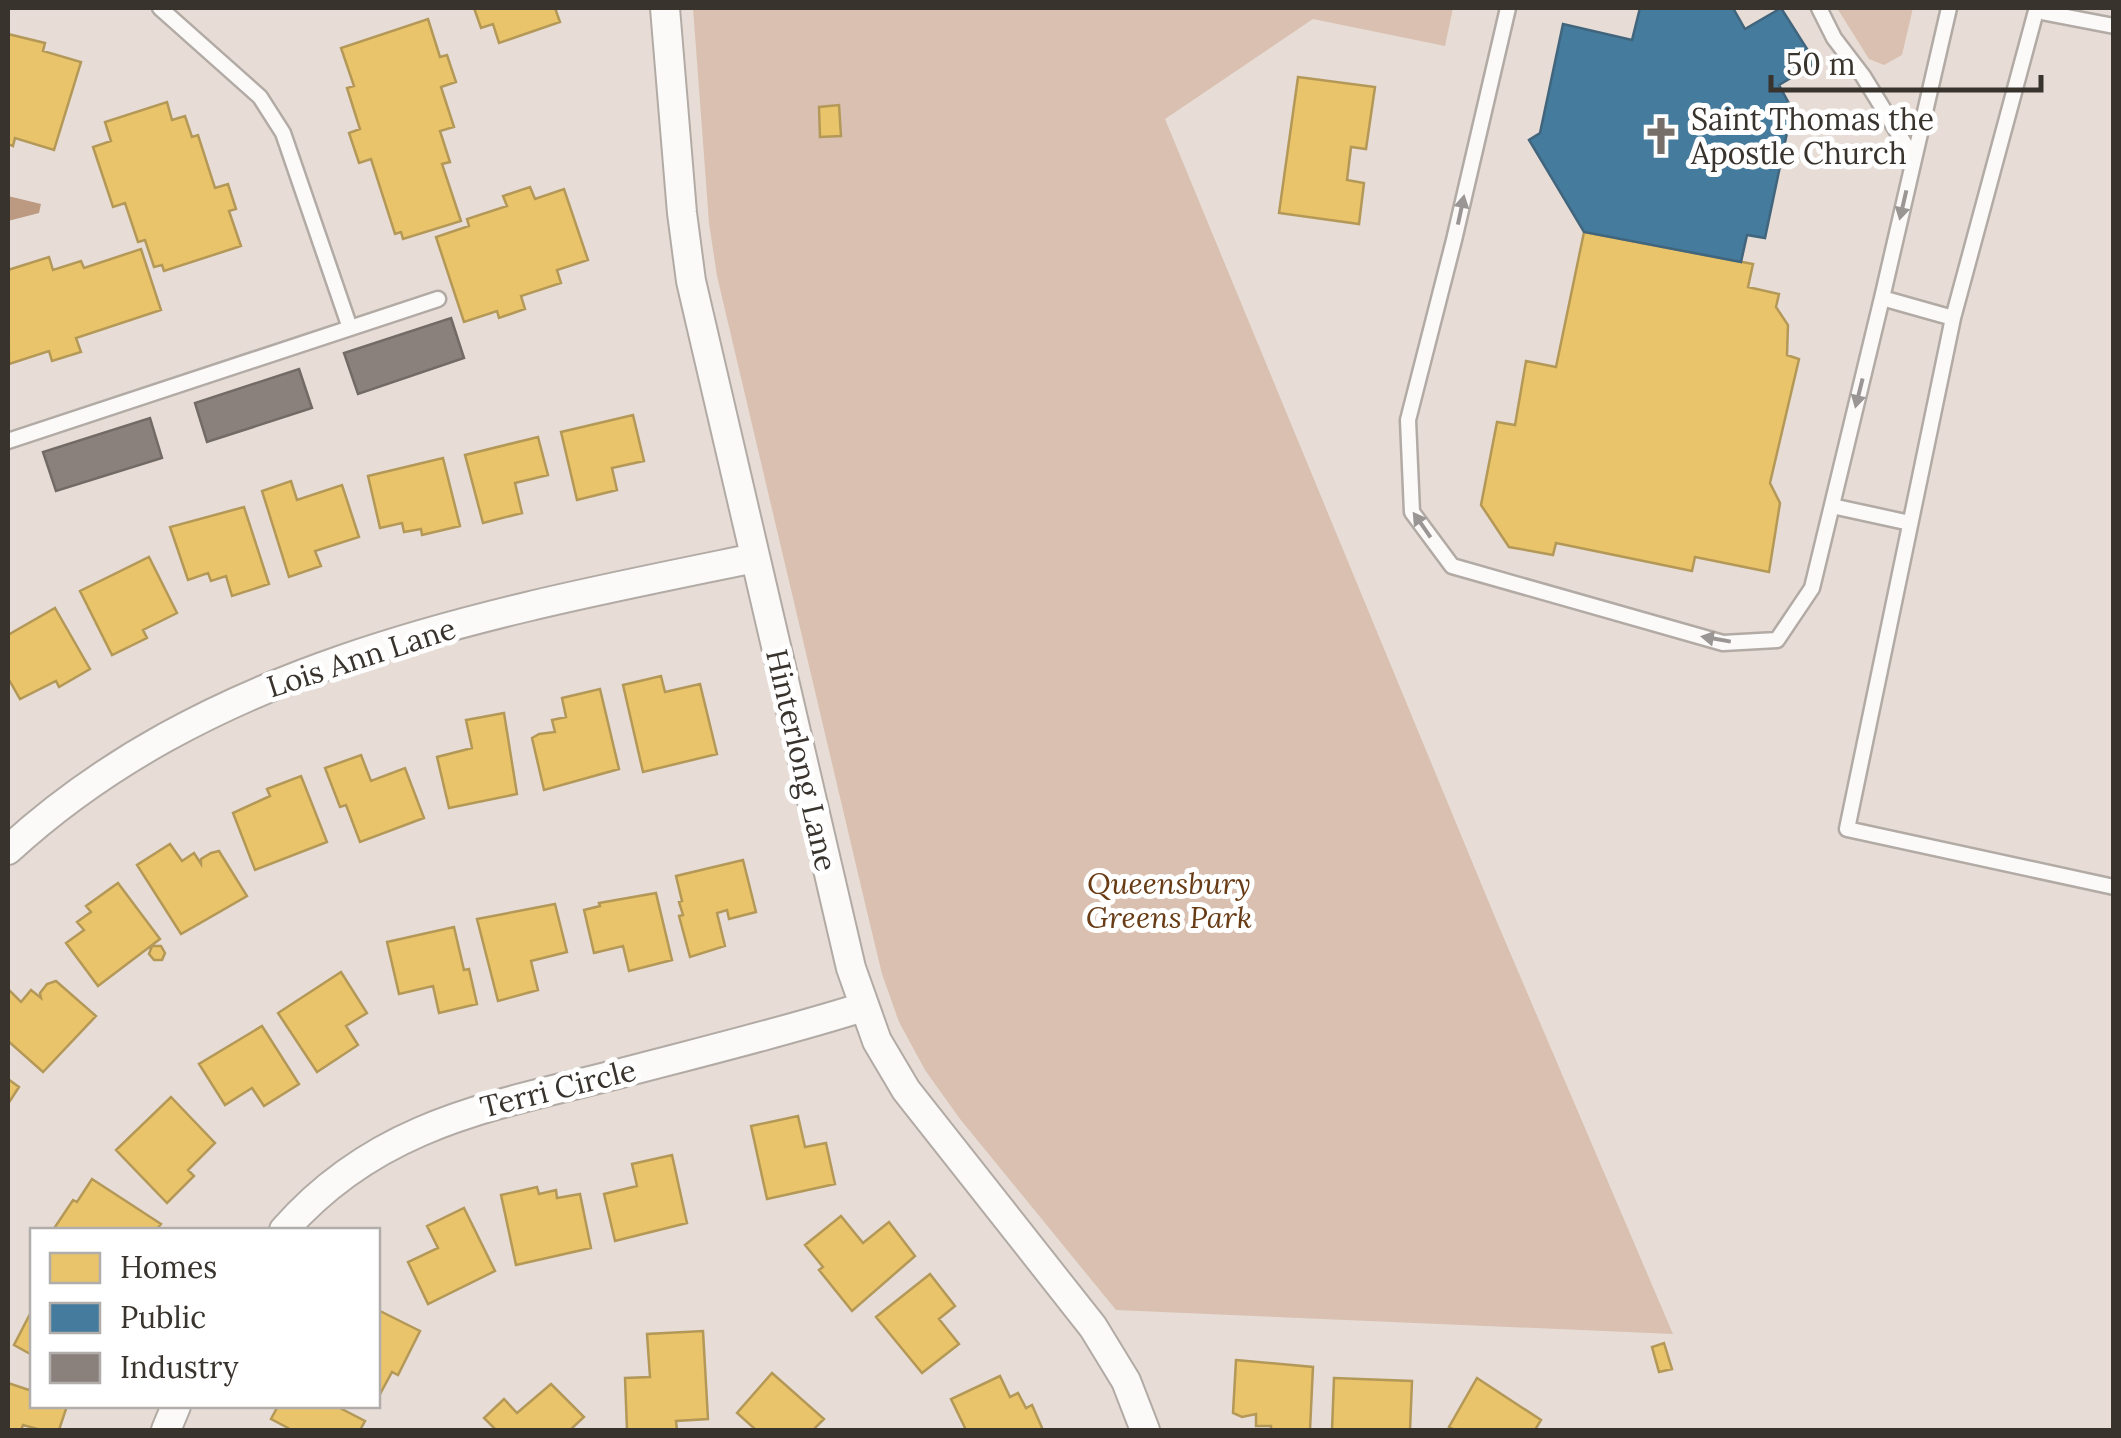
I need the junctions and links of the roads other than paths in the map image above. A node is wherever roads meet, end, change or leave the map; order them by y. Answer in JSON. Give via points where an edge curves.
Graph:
{"nodes":[{"id":1,"x":160,"y":8,"type":"edge"},
{"id":2,"x":665,"y":8,"type":"edge"},
{"id":3,"x":1508,"y":8,"type":"edge"},
{"id":4,"x":1820,"y":8,"type":"edge"},
{"id":5,"x":1948,"y":8,"type":"edge"},
{"id":6,"x":2114,"y":26,"type":"edge"},
{"id":7,"x":1914,"y":159,"type":"junction"},
{"id":8,"x":1882,"y":298,"type":"junction"},
{"id":9,"x":438,"y":300,"type":"dead end"},
{"id":10,"x":1953,"y":318,"type":"junction"},
{"id":11,"x":350,"y":328,"type":"junction"},
{"id":12,"x":8,"y":440,"type":"edge"},
{"id":13,"x":1832,"y":506,"type":"junction"},
{"id":14,"x":1910,"y":523,"type":"junction"},
{"id":15,"x":755,"y":558,"type":"junction"},
{"id":16,"x":8,"y":850,"type":"edge"},
{"id":17,"x":2114,"y":887,"type":"edge"},
{"id":18,"x":863,"y":1006,"type":"junction"},
{"id":19,"x":286,"y":1228,"type":"edge"},
{"id":20,"x":1146,"y":1430,"type":"edge"}],
"edges":[{"from":1,"to":11,"type":"lane","via":[[260,98],[283,133]]},
{"from":2,"to":15,"type":"street","name":"Hinterlong Lane","via":[[691,281]]},
{"from":13,"to":3,"type":"lane","one_way":true,"via":[[1812,588],[1777,640],[1723,643],[1452,566],[1412,512],[1408,420]]},
{"from":4,"to":7,"type":"lane"},
{"from":5,"to":7,"type":"lane"},
{"from":6,"to":10,"type":"lane","via":[[2036,12]]},
{"from":7,"to":8,"type":"lane","one_way":true},
{"from":8,"to":10,"type":"lane"},
{"from":8,"to":13,"type":"lane","one_way":true},
{"from":9,"to":11,"type":"lane"},
{"from":10,"to":14,"type":"lane"},
{"from":11,"to":12,"type":"lane"},
{"from":13,"to":14,"type":"lane"},
{"from":14,"to":17,"type":"lane","via":[[1847,829]]},
{"from":15,"to":16,"type":"street","name":"Lois Ann Lane","via":[[450,626],[241,698],[116,765]]},
{"from":15,"to":18,"type":"street","name":"Hinterlong Lane"},
{"from":18,"to":19,"type":"street","name":"Terri Circle","via":[[466,1112],[365,1159]]},
{"from":18,"to":20,"type":"street","name":"Hinterlong Lane","via":[[906,1090],[1092,1326]]}]}
